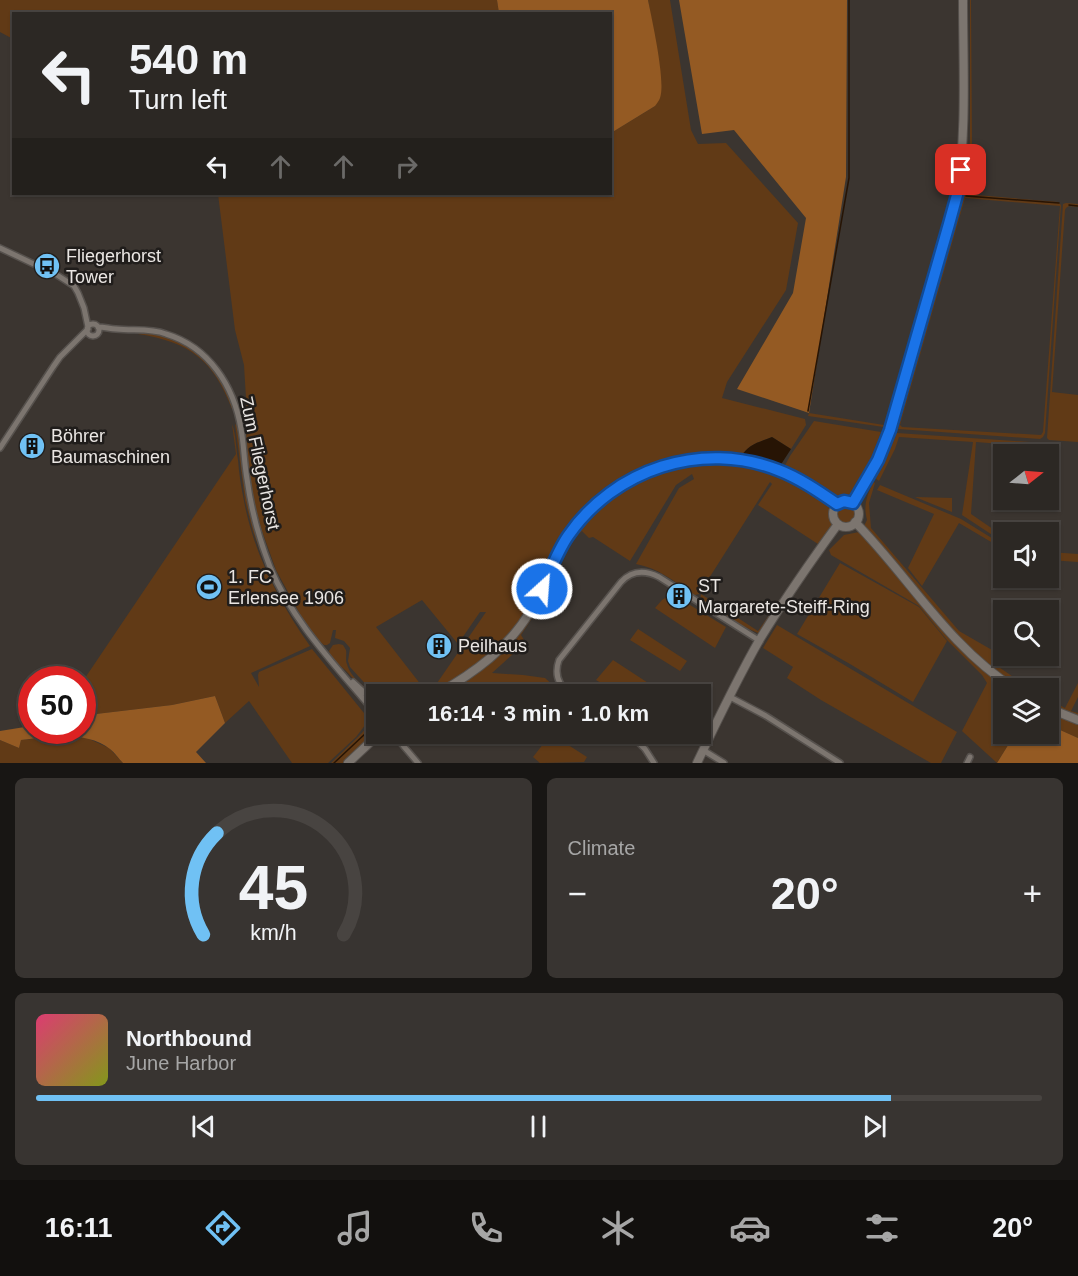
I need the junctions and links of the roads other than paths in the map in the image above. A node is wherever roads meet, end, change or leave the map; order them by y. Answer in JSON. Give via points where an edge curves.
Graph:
{"nodes":[{"id":1,"x":963,"y":0,"type":"edge"},
{"id":2,"x":0,"y":248,"type":"edge"},
{"id":3,"x":84,"y":308,"type":"junction"},
{"id":4,"x":88,"y":328,"type":"junction"},
{"id":5,"x":97,"y":328,"type":"junction"},
{"id":6,"x":92,"y":335,"type":"junction"},
{"id":7,"x":75,"y":343,"type":"junction"},
{"id":8,"x":0,"y":448,"type":"edge"},
{"id":9,"x":853,"y":503,"type":"junction"},
{"id":10,"x":837,"y":504,"type":"junction"},
{"id":11,"x":855,"y":522,"type":"junction"},
{"id":12,"x":838,"y":524,"type":"junction"},
{"id":13,"x":759,"y":641,"type":"junction"},
{"id":14,"x":338,"y":669,"type":"junction"},
{"id":15,"x":1000,"y":678,"type":"edge"},
{"id":16,"x":454,"y":684,"type":"edge"},
{"id":17,"x":560,"y":684,"type":"edge"},
{"id":18,"x":366,"y":694,"type":"edge"},
{"id":19,"x":730,"y":697,"type":"junction"},
{"id":20,"x":366,"y":702,"type":"edge"},
{"id":21,"x":1059,"y":712,"type":"edge"},
{"id":22,"x":1078,"y":720,"type":"edge"},
{"id":23,"x":367,"y":744,"type":"edge"},
{"id":24,"x":403,"y":744,"type":"edge"},
{"id":25,"x":639,"y":744,"type":"edge"},
{"id":26,"x":703,"y":750,"type":"junction"},
{"id":27,"x":348,"y":763,"type":"edge"},
{"id":28,"x":418,"y":763,"type":"edge"},
{"id":29,"x":654,"y":763,"type":"edge"},
{"id":30,"x":697,"y":763,"type":"edge"},
{"id":31,"x":723,"y":763,"type":"edge"},
{"id":32,"x":840,"y":763,"type":"edge"}],
"edges":[{"from":1,"to":9,"type":"main road","via":[[963,144],[957,195],[890,430]]},
{"from":2,"to":3,"type":"street","via":[[74,286]]},
{"from":3,"to":4,"type":"street"},
{"from":3,"to":5,"type":"street"},
{"from":4,"to":5,"type":"street","via":[[91,324]]},
{"from":4,"to":6,"type":"street"},
{"from":4,"to":7,"type":"street"},
{"from":5,"to":6,"type":"street"},
{"from":5,"to":14,"type":"street","name":"Zum Fliegerhorst","via":[[157,331],[181,340],[204,355],[221,375],[236,406],[251,502],[270,567],[299,618]]},
{"from":6,"to":7,"type":"street"},
{"from":7,"to":8,"type":"street","via":[[53,366]]},
{"from":9,"to":10,"type":"main road"},
{"from":9,"to":11,"type":"main road","via":[[858,514]]},
{"from":10,"to":12,"type":"main road","via":[[833,515]]},
{"from":10,"to":16,"type":"main road","via":[[790,475],[740,460],[687,460],[635,477],[602,498],[586,514],[568,537],[531,610],[511,638]]},
{"from":11,"to":12,"type":"main road","via":[[846,527]]},
{"from":11,"to":15,"type":"main road","via":[[963,646]]},
{"from":12,"to":13,"type":"main road"},
{"from":13,"to":17,"type":"street","via":[[655,575],[636,572],[621,582],[559,660],[556,668]]},
{"from":13,"to":19,"type":"main road"},
{"from":14,"to":18,"type":"street"},
{"from":14,"to":20,"type":"street","name":"Zum Fliegerhorst"},
{"from":19,"to":26,"type":"main road"},
{"from":19,"to":32,"type":"street"},
{"from":21,"to":22,"type":"main road"},
{"from":23,"to":27,"type":"main road"},
{"from":24,"to":28,"type":"street"},
{"from":25,"to":29,"type":"street"},
{"from":26,"to":30,"type":"main road"},
{"from":26,"to":31,"type":"street"}]}
